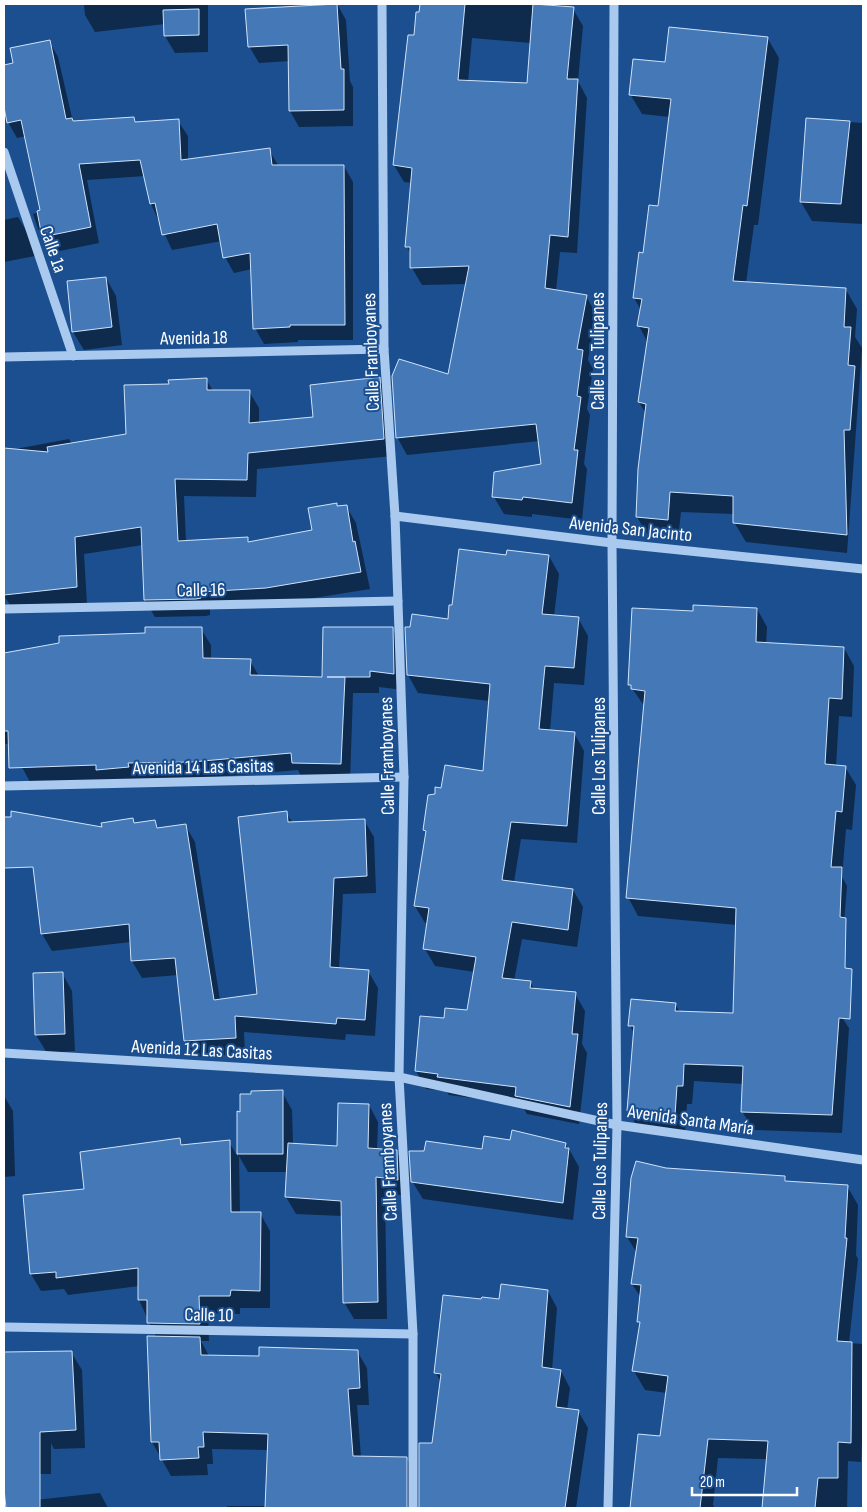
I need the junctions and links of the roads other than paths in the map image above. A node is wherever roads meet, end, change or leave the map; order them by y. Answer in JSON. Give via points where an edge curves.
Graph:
{"nodes":[{"id":1,"x":382,"y":4,"type":"edge"},
{"id":2,"x":614,"y":4,"type":"edge"},
{"id":3,"x":4,"y":152,"type":"edge"},
{"id":4,"x":384,"y":348,"type":"junction"},
{"id":5,"x":73,"y":356,"type":"junction"},
{"id":6,"x":4,"y":357,"type":"edge"},
{"id":7,"x":395,"y":516,"type":"junction"},
{"id":8,"x":612,"y":543,"type":"junction"},
{"id":9,"x":863,"y":569,"type":"edge"},
{"id":10,"x":398,"y":600,"type":"junction"},
{"id":11,"x":4,"y":609,"type":"edge"},
{"id":12,"x":404,"y":778,"type":"junction"},
{"id":13,"x":4,"y":786,"type":"edge"},
{"id":14,"x":4,"y":1053,"type":"edge"},
{"id":15,"x":399,"y":1077,"type":"junction"},
{"id":16,"x":617,"y":1125,"type":"junction"},
{"id":17,"x":863,"y":1160,"type":"edge"},
{"id":18,"x":4,"y":1326,"type":"edge"},
{"id":19,"x":413,"y":1334,"type":"junction"},
{"id":20,"x":414,"y":1508,"type":"edge"},
{"id":21,"x":608,"y":1508,"type":"edge"}],
"edges":[{"from":1,"to":4,"type":"street","name":"Calle Framboyanes"},
{"from":2,"to":8,"type":"street","name":"Calle Los Tulipanes"},
{"from":3,"to":5,"type":"street","name":"Calle 1a"},
{"from":4,"to":5,"type":"street","name":"Avenida 18"},
{"from":4,"to":7,"type":"street","name":"Calle Framboyanes"},
{"from":5,"to":6,"type":"street","name":"Avenida 18"},
{"from":7,"to":8,"type":"street","name":"Avenida San Jacinto"},
{"from":7,"to":10,"type":"street","name":"Calle Framboyanes"},
{"from":8,"to":9,"type":"street","name":"Avenida San Jacinto"},
{"from":8,"to":16,"type":"street","name":"Calle Los Tulipanes"},
{"from":10,"to":11,"type":"street","name":"Calle 16"},
{"from":10,"to":12,"type":"street","name":"Calle Framboyanes"},
{"from":12,"to":13,"type":"street","name":"Avenida 14 Las Casitas"},
{"from":12,"to":15,"type":"street","name":"Calle Framboyanes"},
{"from":14,"to":15,"type":"street","name":"Avenida 12 Las Casitas"},
{"from":15,"to":16,"type":"street","name":"Avenida Santa María"},
{"from":15,"to":19,"type":"street","name":"Calle Framboyanes"},
{"from":16,"to":17,"type":"street","name":"Avenida Santa María"},
{"from":16,"to":21,"type":"street","name":"Calle Los Tulipanes"},
{"from":18,"to":19,"type":"street","name":"Calle 10"},
{"from":19,"to":20,"type":"street","name":"Calle Framboyanes"}]}
